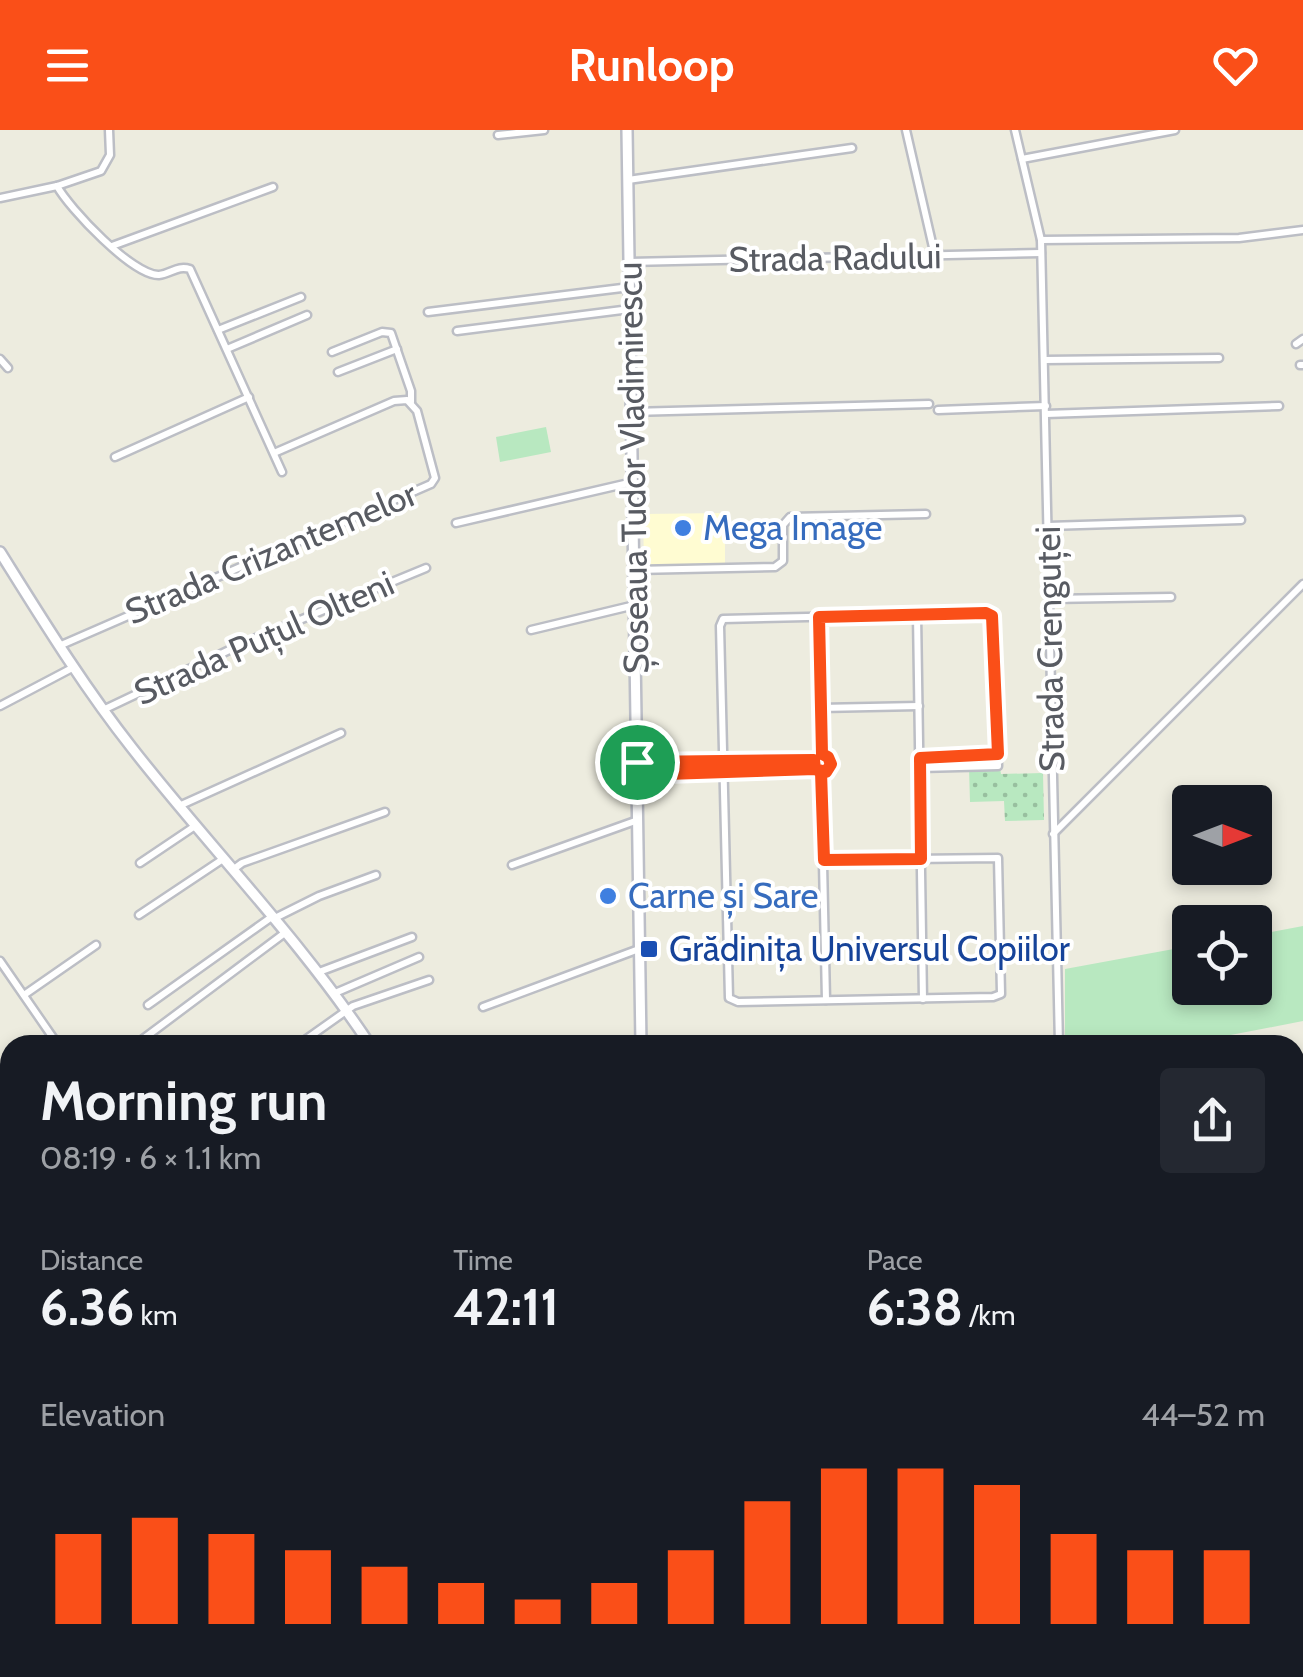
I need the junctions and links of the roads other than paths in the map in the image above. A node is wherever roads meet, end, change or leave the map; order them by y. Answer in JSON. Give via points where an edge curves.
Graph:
{"nodes":[{"id":1,"x":109,"y":130,"type":"edge"},
{"id":2,"x":544,"y":130,"type":"edge"},
{"id":3,"x":627,"y":130,"type":"edge"},
{"id":4,"x":906,"y":130,"type":"edge"},
{"id":5,"x":1015,"y":130,"type":"edge"},
{"id":6,"x":1175,"y":130,"type":"edge"},
{"id":7,"x":498,"y":135,"type":"dead end"},
{"id":8,"x":852,"y":148,"type":"dead end"},
{"id":9,"x":1022,"y":160,"type":"junction"},
{"id":10,"x":628,"y":180,"type":"junction"},
{"id":11,"x":56,"y":186,"type":"junction"},
{"id":12,"x":273,"y":187,"type":"dead end"},
{"id":13,"x":0,"y":198,"type":"edge"},
{"id":14,"x":1303,"y":230,"type":"edge"},
{"id":15,"x":1040,"y":240,"type":"junction"},
{"id":16,"x":112,"y":246,"type":"junction"},
{"id":17,"x":1041,"y":253,"type":"junction"},
{"id":18,"x":935,"y":256,"type":"junction"},
{"id":19,"x":629,"y":262,"type":"junction"},
{"id":20,"x":630,"y":287,"type":"junction"},
{"id":21,"x":302,"y":297,"type":"dead end"},
{"id":22,"x":630,"y":309,"type":"junction"},
{"id":23,"x":428,"y":312,"type":"dead end"},
{"id":24,"x":307,"y":316,"type":"dead end"},
{"id":25,"x":218,"y":330,"type":"junction"},
{"id":26,"x":458,"y":331,"type":"dead end"},
{"id":27,"x":397,"y":349,"type":"junction"},
{"id":28,"x":226,"y":350,"type":"junction"},
{"id":29,"x":332,"y":352,"type":"dead end"},
{"id":30,"x":1219,"y":358,"type":"dead end"},
{"id":31,"x":0,"y":359,"type":"edge"},
{"id":32,"x":1045,"y":360,"type":"junction"},
{"id":33,"x":8,"y":368,"type":"dead end"},
{"id":34,"x":338,"y":372,"type":"dead end"},
{"id":35,"x":249,"y":397,"type":"junction"},
{"id":36,"x":411,"y":402,"type":"junction"},
{"id":37,"x":929,"y":404,"type":"dead end"},
{"id":38,"x":1279,"y":406,"type":"dead end"},
{"id":39,"x":938,"y":410,"type":"dead end"},
{"id":40,"x":1046,"y":410,"type":"junction"},
{"id":41,"x":631,"y":412,"type":"junction"},
{"id":42,"x":274,"y":453,"type":"junction"},
{"id":43,"x":115,"y":457,"type":"dead end"},
{"id":44,"x":282,"y":472,"type":"dead end"},
{"id":45,"x":633,"y":482,"type":"junction"},
{"id":46,"x":926,"y":514,"type":"dead end"},
{"id":47,"x":1241,"y":520,"type":"dead end"},
{"id":48,"x":456,"y":522,"type":"dead end"},
{"id":49,"x":1048,"y":526,"type":"junction"},
{"id":50,"x":0,"y":552,"type":"edge"},
{"id":51,"x":426,"y":568,"type":"dead end"},
{"id":52,"x":635,"y":570,"type":"junction"},
{"id":53,"x":1303,"y":584,"type":"edge"},
{"id":54,"x":1172,"y":597,"type":"dead end"},
{"id":55,"x":1048,"y":599,"type":"junction"},
{"id":56,"x":635,"y":605,"type":"junction"},
{"id":57,"x":916,"y":615,"type":"junction"},
{"id":58,"x":819,"y":617,"type":"junction"},
{"id":59,"x":531,"y":630,"type":"dead end"},
{"id":60,"x":59,"y":646,"type":"junction"},
{"id":61,"x":74,"y":667,"type":"junction"},
{"id":62,"x":0,"y":706,"type":"edge"},
{"id":63,"x":919,"y":706,"type":"junction"},
{"id":64,"x":820,"y":708,"type":"junction"},
{"id":65,"x":103,"y":710,"type":"junction"},
{"id":66,"x":342,"y":733,"type":"dead end"},
{"id":67,"x":822,"y":754,"type":"junction"},
{"id":68,"x":998,"y":754,"type":"junction"},
{"id":69,"x":920,"y":758,"type":"junction"},
{"id":70,"x":768,"y":759,"type":"junction"},
{"id":71,"x":723,"y":760,"type":"junction"},
{"id":72,"x":814,"y":760,"type":"junction"},
{"id":73,"x":637,"y":762,"type":"junction"},
{"id":74,"x":920,"y":768,"type":"junction"},
{"id":75,"x":768,"y":771,"type":"junction"},
{"id":76,"x":818,"y":771,"type":"junction"},
{"id":77,"x":723,"y":772,"type":"junction"},
{"id":78,"x":637,"y":775,"type":"junction"},
{"id":79,"x":179,"y":806,"type":"junction"},
{"id":80,"x":385,"y":812,"type":"dead end"},
{"id":81,"x":638,"y":820,"type":"junction"},
{"id":82,"x":195,"y":826,"type":"junction"},
{"id":83,"x":1052,"y":835,"type":"junction"},
{"id":84,"x":223,"y":859,"type":"junction"},
{"id":85,"x":921,"y":859,"type":"junction"},
{"id":86,"x":824,"y":860,"type":"junction"},
{"id":87,"x":140,"y":863,"type":"dead end"},
{"id":88,"x":512,"y":865,"type":"dead end"},
{"id":89,"x":232,"y":870,"type":"junction"},
{"id":90,"x":376,"y":876,"type":"dead end"},
{"id":91,"x":139,"y":915,"type":"dead end"},
{"id":92,"x":274,"y":917,"type":"junction"},
{"id":93,"x":286,"y":932,"type":"junction"},
{"id":94,"x":412,"y":938,"type":"dead end"},
{"id":95,"x":96,"y":946,"type":"dead end"},
{"id":96,"x":640,"y":949,"type":"junction"},
{"id":97,"x":419,"y":957,"type":"dead end"},
{"id":98,"x":0,"y":961,"type":"edge"},
{"id":99,"x":319,"y":972,"type":"junction"},
{"id":100,"x":429,"y":980,"type":"dead end"},
{"id":101,"x":335,"y":993,"type":"junction"},
{"id":102,"x":24,"y":996,"type":"junction"},
{"id":103,"x":923,"y":998,"type":"junction"},
{"id":104,"x":826,"y":1000,"type":"junction"},
{"id":105,"x":148,"y":1006,"type":"dead end"},
{"id":106,"x":483,"y":1007,"type":"dead end"},
{"id":107,"x":347,"y":1010,"type":"junction"},
{"id":108,"x":52,"y":1035,"type":"edge"},
{"id":109,"x":148,"y":1035,"type":"edge"},
{"id":110,"x":312,"y":1035,"type":"edge"},
{"id":111,"x":363,"y":1035,"type":"edge"},
{"id":112,"x":641,"y":1035,"type":"edge"},
{"id":113,"x":1059,"y":1035,"type":"edge"}],
"edges":[{"from":1,"to":11,"type":"street","via":[[110,155],[101,171]]},
{"from":2,"to":7,"type":"street"},
{"from":3,"to":10,"type":"main road","name":"Șoseaua Tudor Vladimirescu"},
{"from":4,"to":18,"type":"street"},
{"from":5,"to":9,"type":"street","name":"Strada Crenguței"},
{"from":6,"to":9,"type":"street"},
{"from":8,"to":10,"type":"street"},
{"from":9,"to":15,"type":"street","name":"Strada Crenguței"},
{"from":10,"to":19,"type":"main road","name":"Șoseaua Tudor Vladimirescu"},
{"from":11,"to":13,"type":"street"},
{"from":11,"to":16,"type":"street","name":"Strada Crizantemelor"},
{"from":12,"to":16,"type":"street"},
{"from":14,"to":15,"type":"street","via":[[1239,238]]},
{"from":15,"to":17,"type":"street","name":"Strada Crenguței"},
{"from":16,"to":25,"type":"street","name":"Strada Crizantemelor","via":[[156,275],[190,269]]},
{"from":17,"to":18,"type":"street","name":"Strada Radului"},
{"from":17,"to":32,"type":"street","name":"Strada Crenguței"},
{"from":18,"to":19,"type":"street","name":"Strada Radului"},
{"from":19,"to":20,"type":"main road","name":"Șoseaua Tudor Vladimirescu"},
{"from":20,"to":22,"type":"main road","name":"Șoseaua Tudor Vladimirescu"},
{"from":20,"to":23,"type":"street"},
{"from":21,"to":25,"type":"street"},
{"from":22,"to":26,"type":"street"},
{"from":22,"to":41,"type":"main road","name":"Șoseaua Tudor Vladimirescu"},
{"from":24,"to":28,"type":"street"},
{"from":25,"to":28,"type":"street","name":"Strada Crizantemelor"},
{"from":27,"to":29,"type":"street","via":[[388,331]]},
{"from":27,"to":34,"type":"street"},
{"from":27,"to":36,"type":"street"},
{"from":28,"to":35,"type":"street","name":"Strada Crizantemelor"},
{"from":30,"to":32,"type":"street"},
{"from":31,"to":33,"type":"street"},
{"from":32,"to":40,"type":"street","name":"Strada Crenguței"},
{"from":35,"to":42,"type":"street","name":"Strada Crizantemelor"},
{"from":35,"to":43,"type":"street"},
{"from":36,"to":42,"type":"street","via":[[394,401]]},
{"from":36,"to":60,"type":"street","name":"Strada Crizantemelor","via":[[436,474],[431,484]]},
{"from":37,"to":41,"type":"street"},
{"from":38,"to":40,"type":"street"},
{"from":39,"to":40,"type":"street"},
{"from":40,"to":49,"type":"street","name":"Strada Crenguței"},
{"from":41,"to":45,"type":"main road","name":"Șoseaua Tudor Vladimirescu"},
{"from":42,"to":44,"type":"street","name":"Strada Crizantemelor"},
{"from":45,"to":48,"type":"street"},
{"from":45,"to":52,"type":"main road","name":"Șoseaua Tudor Vladimirescu"},
{"from":46,"to":52,"type":"street","via":[[790,517],[783,525],[783,561],[775,568]]},
{"from":47,"to":49,"type":"street"},
{"from":49,"to":55,"type":"street","name":"Strada Crenguței"},
{"from":50,"to":60,"type":"main road","name":"Strada Puțul Olteni"},
{"from":51,"to":65,"type":"street","name":"Strada Puțul Olteni","via":[[244,642]]},
{"from":52,"to":56,"type":"main road","name":"Șoseaua Tudor Vladimirescu"},
{"from":53,"to":83,"type":"street"},
{"from":54,"to":55,"type":"street"},
{"from":55,"to":83,"type":"street","name":"Strada Crenguței"},
{"from":56,"to":59,"type":"street"},
{"from":56,"to":73,"type":"main road","name":"Șoseaua Tudor Vladimirescu"},
{"from":57,"to":58,"type":"street"},
{"from":57,"to":63,"type":"street"},
{"from":57,"to":68,"type":"street","via":[[992,616]]},
{"from":58,"to":64,"type":"street"},
{"from":58,"to":71,"type":"street","via":[[721,622]]},
{"from":60,"to":61,"type":"main road","name":"Strada Puțul Olteni"},
{"from":61,"to":62,"type":"street"},
{"from":61,"to":65,"type":"main road","name":"Strada Puțul Olteni"},
{"from":63,"to":64,"type":"street"},
{"from":63,"to":69,"type":"street"},
{"from":64,"to":67,"type":"street"},
{"from":65,"to":79,"type":"main road","name":"Strada Puțul Olteni"},
{"from":66,"to":79,"type":"street"},
{"from":67,"to":72,"type":"street"},
{"from":67,"to":76,"type":"street","via":[[831,764]]},
{"from":68,"to":69,"type":"street"},
{"from":68,"to":74,"type":"street","via":[[998,766]]},
{"from":69,"to":74,"type":"street"},
{"from":70,"to":71,"type":"street"},
{"from":70,"to":72,"type":"street"},
{"from":70,"to":75,"type":"street"},
{"from":71,"to":73,"type":"street"},
{"from":71,"to":77,"type":"street"},
{"from":72,"to":76,"type":"street"},
{"from":73,"to":78,"type":"main road","name":"Șoseaua Tudor Vladimirescu"},
{"from":74,"to":85,"type":"street"},
{"from":75,"to":76,"type":"street"},
{"from":75,"to":77,"type":"street"},
{"from":76,"to":86,"type":"street"},
{"from":77,"to":78,"type":"street"},
{"from":77,"to":104,"type":"street","via":[[729,998]]},
{"from":78,"to":81,"type":"main road","name":"Șoseaua Tudor Vladimirescu"},
{"from":79,"to":82,"type":"main road","name":"Strada Puțul Olteni"},
{"from":80,"to":89,"type":"street"},
{"from":81,"to":88,"type":"street"},
{"from":81,"to":96,"type":"main road","name":"Șoseaua Tudor Vladimirescu"},
{"from":82,"to":84,"type":"main road","name":"Strada Puțul Olteni"},
{"from":82,"to":87,"type":"street"},
{"from":83,"to":113,"type":"street","name":"Strada Crenguței"},
{"from":84,"to":89,"type":"main road","name":"Strada Puțul Olteni"},
{"from":84,"to":91,"type":"street"},
{"from":85,"to":86,"type":"street"},
{"from":85,"to":103,"type":"street"},
{"from":85,"to":103,"type":"street","via":[[995,857],[1001,864],[1001,994]]},
{"from":86,"to":104,"type":"street"},
{"from":89,"to":92,"type":"main road","name":"Strada Puțul Olteni"},
{"from":90,"to":92,"type":"street"},
{"from":92,"to":93,"type":"main road","name":"Strada Puțul Olteni"},
{"from":92,"to":105,"type":"street"},
{"from":93,"to":99,"type":"main road","name":"Strada Puțul Olteni"},
{"from":93,"to":109,"type":"street"},
{"from":94,"to":99,"type":"street"},
{"from":95,"to":102,"type":"street"},
{"from":96,"to":106,"type":"street"},
{"from":96,"to":112,"type":"main road","name":"Șoseaua Tudor Vladimirescu"},
{"from":97,"to":101,"type":"street"},
{"from":98,"to":102,"type":"street"},
{"from":99,"to":101,"type":"main road","name":"Strada Puțul Olteni"},
{"from":100,"to":107,"type":"street"},
{"from":101,"to":107,"type":"main road","name":"Strada Puțul Olteni"},
{"from":102,"to":108,"type":"street"},
{"from":103,"to":104,"type":"street"},
{"from":107,"to":110,"type":"street"},
{"from":107,"to":111,"type":"main road","name":"Strada Puțul Olteni"}]}
